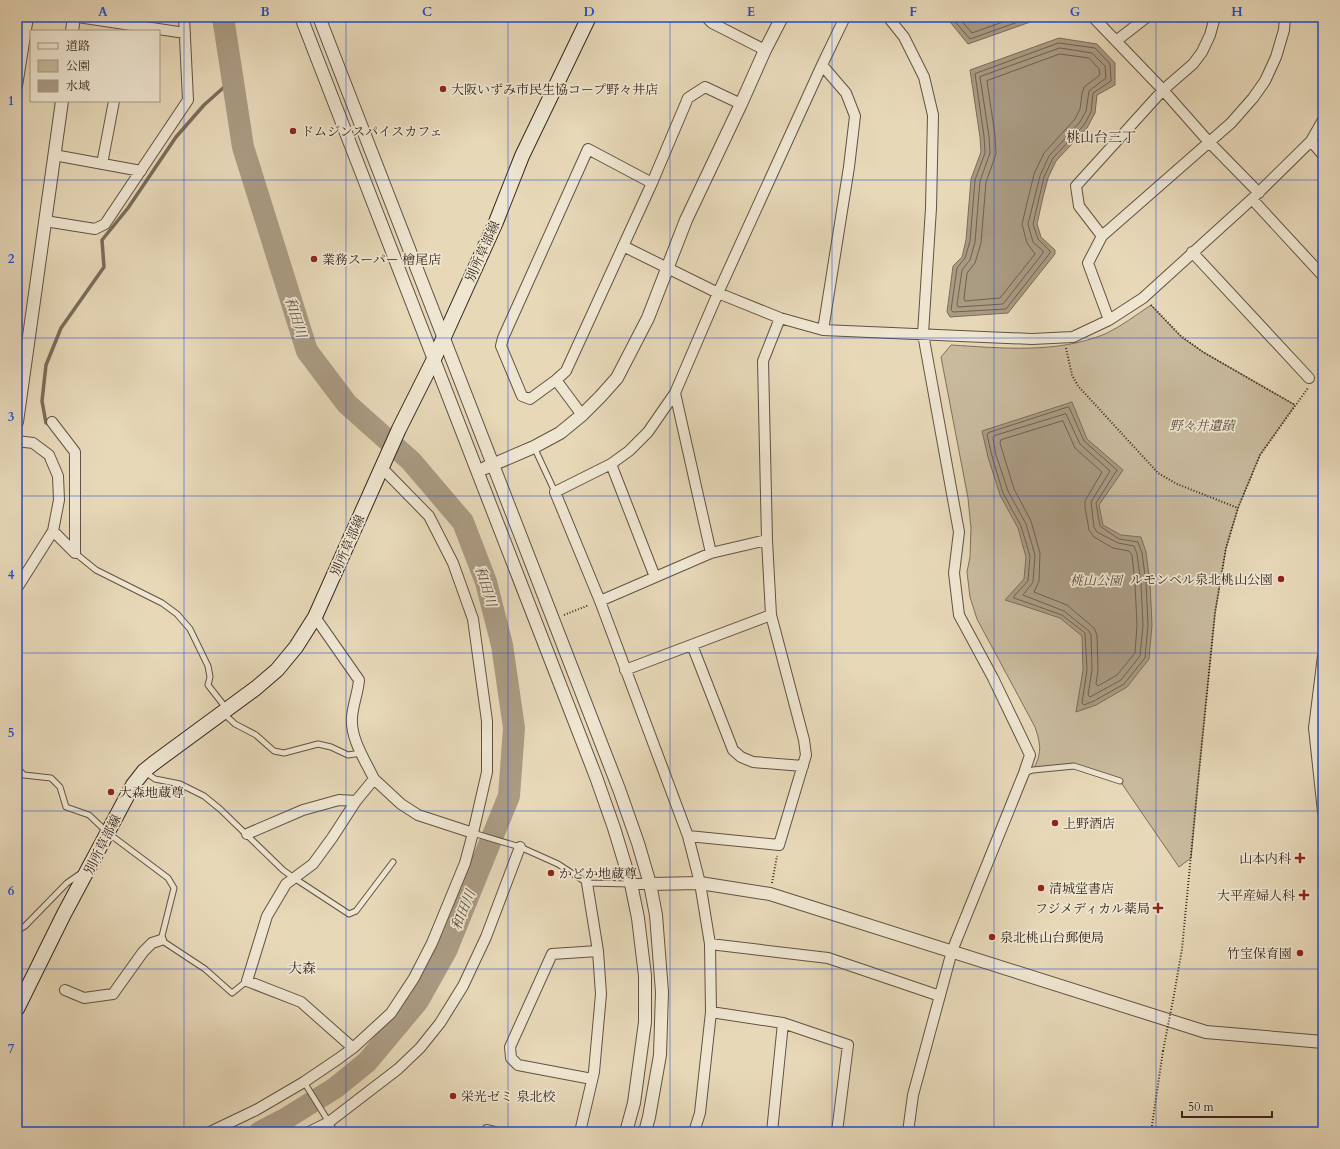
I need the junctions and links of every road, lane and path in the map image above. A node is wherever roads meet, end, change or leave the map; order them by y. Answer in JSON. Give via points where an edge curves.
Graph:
{"nodes":[{"id":1,"x":28,"y":17,"type":"edge"},
{"id":2,"x":74,"y":17,"type":"edge"},
{"id":3,"x":78,"y":17,"type":"edge"},
{"id":4,"x":184,"y":17,"type":"edge"},
{"id":5,"x":301,"y":17,"type":"edge"},
{"id":6,"x":319,"y":17,"type":"edge"},
{"id":7,"x":589,"y":17,"type":"edge"},
{"id":8,"x":706,"y":17,"type":"edge"},
{"id":9,"x":782,"y":17,"type":"edge"},
{"id":10,"x":845,"y":17,"type":"edge"},
{"id":11,"x":888,"y":17,"type":"edge"},
{"id":12,"x":1093,"y":17,"type":"edge"},
{"id":13,"x":1147,"y":17,"type":"edge"},
{"id":14,"x":1215,"y":17,"type":"edge"},
{"id":15,"x":1285,"y":17,"type":"edge"},
{"id":16,"x":129,"y":24,"type":"edge"},
{"id":17,"x":72,"y":30,"type":"edge"},
{"id":18,"x":185,"y":33,"type":"junction"},
{"id":19,"x":1116,"y":41,"type":"junction"},
{"id":20,"x":765,"y":50,"type":"junction"},
{"id":21,"x":822,"y":65,"type":"junction"},
{"id":22,"x":17,"y":86,"type":"edge"},
{"id":23,"x":1163,"y":90,"type":"junction"},
{"id":24,"x":62,"y":102,"type":"edge"},
{"id":25,"x":114,"y":102,"type":"edge"},
{"id":26,"x":741,"y":104,"type":"junction"},
{"id":27,"x":1323,"y":120,"type":"edge"},
{"id":28,"x":1208,"y":141,"type":"junction"},
{"id":29,"x":1311,"y":142,"type":"junction"},
{"id":30,"x":54,"y":155,"type":"junction"},
{"id":31,"x":1323,"y":155,"type":"edge"},
{"id":32,"x":102,"y":164,"type":"junction"},
{"id":33,"x":141,"y":171,"type":"junction"},
{"id":34,"x":652,"y":182,"type":"junction"},
{"id":35,"x":1256,"y":196,"type":"junction"},
{"id":36,"x":45,"y":221,"type":"junction"},
{"id":37,"x":1102,"y":236,"type":"junction"},
{"id":38,"x":623,"y":246,"type":"junction"},
{"id":39,"x":1192,"y":252,"type":"junction"},
{"id":40,"x":667,"y":268,"type":"junction"},
{"id":41,"x":1323,"y":276,"type":"edge"},
{"id":42,"x":718,"y":293,"type":"junction"},
{"id":43,"x":1143,"y":298,"type":"junction"},
{"id":44,"x":780,"y":318,"type":"junction"},
{"id":45,"x":1110,"y":320,"type":"junction"},
{"id":46,"x":823,"y":330,"type":"junction"},
{"id":47,"x":923,"y":334,"type":"junction"},
{"id":48,"x":444,"y":336,"type":"junction"},
{"id":49,"x":1063,"y":338,"type":"junction"},
{"id":50,"x":434,"y":359,"type":"junction"},
{"id":51,"x":1323,"y":370,"type":"edge"},
{"id":52,"x":556,"y":380,"type":"junction"},
{"id":53,"x":1311,"y":381,"type":"junction"},
{"id":54,"x":675,"y":393,"type":"junction"},
{"id":55,"x":1295,"y":405,"type":"junction"},
{"id":56,"x":582,"y":415,"type":"junction"},
{"id":57,"x":17,"y":422,"type":"edge"},
{"id":58,"x":52,"y":422,"type":"dead end"},
{"id":59,"x":17,"y":441,"type":"edge"},
{"id":60,"x":534,"y":447,"type":"junction"},
{"id":61,"x":493,"y":464,"type":"junction"},
{"id":62,"x":611,"y":464,"type":"junction"},
{"id":63,"x":384,"y":465,"type":"junction"},
{"id":64,"x":477,"y":471,"type":"junction"},
{"id":65,"x":555,"y":492,"type":"junction"},
{"id":66,"x":1238,"y":508,"type":"junction"},
{"id":67,"x":53,"y":530,"type":"junction"},
{"id":68,"x":767,"y":540,"type":"junction"},
{"id":69,"x":75,"y":553,"type":"junction"},
{"id":70,"x":711,"y":553,"type":"junction"},
{"id":71,"x":654,"y":577,"type":"junction"},
{"id":72,"x":17,"y":588,"type":"edge"},
{"id":73,"x":600,"y":601,"type":"junction"},
{"id":74,"x":771,"y":615,"type":"junction"},
{"id":75,"x":315,"y":617,"type":"junction"},
{"id":76,"x":552,"y":619,"type":"junction"},
{"id":77,"x":692,"y":645,"type":"junction"},
{"id":78,"x":1323,"y":656,"type":"edge"},
{"id":79,"x":625,"y":670,"type":"junction"},
{"id":80,"x":225,"y":711,"type":"junction"},
{"id":81,"x":362,"y":753,"type":"junction"},
{"id":82,"x":803,"y":766,"type":"junction"},
{"id":83,"x":17,"y":768,"type":"edge"},
{"id":84,"x":144,"y":771,"type":"junction"},
{"id":85,"x":1024,"y":773,"type":"junction"},
{"id":86,"x":374,"y":779,"type":"junction"},
{"id":87,"x":1120,"y":781,"type":"dead end"},
{"id":88,"x":356,"y":801,"type":"junction"},
{"id":89,"x":1323,"y":812,"type":"edge"},
{"id":90,"x":108,"y":833,"type":"junction"},
{"id":91,"x":473,"y":833,"type":"junction"},
{"id":92,"x":247,"y":834,"type":"junction"},
{"id":93,"x":688,"y":836,"type":"junction"},
{"id":94,"x":779,"y":845,"type":"junction"},
{"id":95,"x":518,"y":846,"type":"junction"},
{"id":96,"x":393,"y":862,"type":"dead end"},
{"id":97,"x":90,"y":868,"type":"junction"},
{"id":98,"x":294,"y":878,"type":"junction"},
{"id":99,"x":587,"y":883,"type":"junction"},
{"id":100,"x":700,"y":883,"type":"junction"},
{"id":101,"x":631,"y":884,"type":"junction"},
{"id":102,"x":650,"y":884,"type":"junction"},
{"id":103,"x":770,"y":894,"type":"junction"},
{"id":104,"x":17,"y":931,"type":"edge"},
{"id":105,"x":161,"y":940,"type":"junction"},
{"id":106,"x":710,"y":944,"type":"junction"},
{"id":107,"x":598,"y":950,"type":"junction"},
{"id":108,"x":952,"y":951,"type":"junction"},
{"id":109,"x":247,"y":981,"type":"junction"},
{"id":110,"x":65,"y":990,"type":"dead end"},
{"id":111,"x":940,"y":996,"type":"junction"},
{"id":112,"x":17,"y":1009,"type":"edge"},
{"id":113,"x":711,"y":1012,"type":"junction"},
{"id":114,"x":783,"y":1023,"type":"junction"},
{"id":115,"x":1323,"y":1042,"type":"edge"},
{"id":116,"x":353,"y":1048,"type":"junction"},
{"id":117,"x":592,"y":1078,"type":"junction"},
{"id":118,"x":304,"y":1083,"type":"junction"},
{"id":119,"x":328,"y":1120,"type":"junction"},
{"id":120,"x":210,"y":1132,"type":"edge"},
{"id":121,"x":309,"y":1132,"type":"edge"},
{"id":122,"x":335,"y":1132,"type":"edge"},
{"id":123,"x":486,"y":1132,"type":"edge"},
{"id":124,"x":495,"y":1132,"type":"edge"},
{"id":125,"x":580,"y":1132,"type":"edge"},
{"id":126,"x":626,"y":1132,"type":"edge"},
{"id":127,"x":645,"y":1132,"type":"edge"},
{"id":128,"x":694,"y":1132,"type":"edge"},
{"id":129,"x":772,"y":1132,"type":"edge"},
{"id":130,"x":837,"y":1132,"type":"edge"},
{"id":131,"x":908,"y":1132,"type":"edge"},
{"id":132,"x":1151,"y":1132,"type":"edge"}],
"edges":[{"from":1,"to":22,"type":"street"},
{"from":2,"to":17,"type":"street"},
{"from":3,"to":16,"type":"street"},
{"from":4,"to":18,"type":"street"},
{"from":5,"to":50,"type":"street"},
{"from":6,"to":48,"type":"street"},
{"from":7,"to":48,"type":"main road","name":"別所草部線","via":[[522,156],[496,222]]},
{"from":8,"to":20,"type":"street","via":[[712,23]]},
{"from":9,"to":20,"type":"street"},
{"from":10,"to":21,"type":"street"},
{"from":11,"to":47,"type":"street","via":[[904,37],[924,77],[933,115]]},
{"from":12,"to":19,"type":"street"},
{"from":13,"to":19,"type":"street"},
{"from":14,"to":23,"type":"street","via":[[1202,52],[1193,64]]},
{"from":15,"to":28,"type":"street","via":[[1276,57],[1266,81],[1235,118]]},
{"from":16,"to":18,"type":"street"},
{"from":18,"to":33,"type":"street","via":[[188,100]]},
{"from":19,"to":23,"type":"street"},
{"from":20,"to":26,"type":"street"},
{"from":21,"to":42,"type":"street"},
{"from":21,"to":46,"type":"street","via":[[846,93],[855,116]]},
{"from":23,"to":28,"type":"street"},
{"from":23,"to":37,"type":"street","via":[[1076,186],[1079,206]]},
{"from":24,"to":30,"type":"street"},
{"from":25,"to":32,"type":"street"},
{"from":26,"to":34,"type":"street","via":[[704,87],[688,98]]},
{"from":26,"to":40,"type":"street","via":[[686,220]]},
{"from":27,"to":29,"type":"street"},
{"from":28,"to":35,"type":"street"},
{"from":28,"to":37,"type":"street"},
{"from":29,"to":31,"type":"street"},
{"from":29,"to":35,"type":"street"},
{"from":30,"to":32,"type":"street"},
{"from":30,"to":36,"type":"street"},
{"from":32,"to":33,"type":"street"},
{"from":33,"to":36,"type":"street","via":[[105,224],[95,229]]},
{"from":34,"to":38,"type":"street"},
{"from":34,"to":52,"type":"street","via":[[588,149],[501,346],[522,396],[530,399]]},
{"from":35,"to":39,"type":"street"},
{"from":35,"to":41,"type":"street"},
{"from":36,"to":57,"type":"street"},
{"from":37,"to":45,"type":"street","via":[[1088,263]]},
{"from":38,"to":40,"type":"street"},
{"from":38,"to":52,"type":"street","via":[[566,371]]},
{"from":39,"to":43,"type":"street"},
{"from":39,"to":53,"type":"street"},
{"from":40,"to":42,"type":"street"},
{"from":40,"to":56,"type":"street","via":[[648,318],[617,378]]},
{"from":42,"to":44,"type":"street"},
{"from":42,"to":54,"type":"street"},
{"from":43,"to":45,"type":"street"},
{"from":43,"to":55,"type":"path","via":[[1156,308],[1181,336],[1203,352]]},
{"from":44,"to":46,"type":"street"},
{"from":44,"to":68,"type":"street","via":[[763,361]]},
{"from":45,"to":49,"type":"street","via":[[1072,337]]},
{"from":46,"to":47,"type":"street"},
{"from":47,"to":49,"type":"street"},
{"from":47,"to":85,"type":"street","via":[[959,532],[954,574],[959,615],[1030,755]]},
{"from":48,"to":50,"type":"main road","name":"別所草部線"},
{"from":48,"to":61,"type":"street"},
{"from":49,"to":66,"type":"path","via":[[1072,375],[1078,386],[1158,473],[1177,484]]},
{"from":50,"to":63,"type":"main road","name":"別所草部線","via":[[399,428]]},
{"from":50,"to":64,"type":"street"},
{"from":51,"to":53,"type":"path"},
{"from":52,"to":56,"type":"street"},
{"from":53,"to":55,"type":"path"},
{"from":54,"to":62,"type":"street","via":[[648,432]]},
{"from":54,"to":70,"type":"street"},
{"from":55,"to":66,"type":"path","via":[[1260,455]]},
{"from":56,"to":60,"type":"street","via":[[560,433]]},
{"from":58,"to":69,"type":"street","via":[[75,452]]},
{"from":59,"to":67,"type":"street","via":[[33,443],[48,455],[58,476],[60,500]]},
{"from":60,"to":61,"type":"street"},
{"from":60,"to":65,"type":"lane"},
{"from":61,"to":64,"type":"street"},
{"from":61,"to":76,"type":"street"},
{"from":62,"to":65,"type":"street"},
{"from":62,"to":71,"type":"street"},
{"from":63,"to":75,"type":"main road","name":"別所草部線"},
{"from":63,"to":91,"type":"street","via":[[429,516],[453,563],[473,619],[487,721],[487,772]]},
{"from":64,"to":101,"type":"street","via":[[596,777]]},
{"from":65,"to":73,"type":"street"},
{"from":66,"to":132,"type":"path","bridge":true,"via":[[1226,548],[1215,613],[1184,935]]},
{"from":67,"to":69,"type":"street"},
{"from":67,"to":72,"type":"street"},
{"from":68,"to":70,"type":"street"},
{"from":68,"to":74,"type":"street"},
{"from":69,"to":80,"type":"lane","via":[[96,570],[162,603],[177,614],[190,629],[208,666],[208,685]]},
{"from":70,"to":71,"type":"street"},
{"from":71,"to":73,"type":"street"},
{"from":73,"to":76,"type":"path"},
{"from":73,"to":79,"type":"street"},
{"from":74,"to":77,"type":"street"},
{"from":74,"to":82,"type":"street","via":[[804,740],[806,755]]},
{"from":75,"to":80,"type":"main road","name":"別所草部線","via":[[278,670]]},
{"from":75,"to":81,"type":"street","via":[[358,680],[352,718],[354,736]]},
{"from":76,"to":102,"type":"street","via":[[619,789]]},
{"from":77,"to":79,"type":"street"},
{"from":77,"to":82,"type":"street","via":[[733,750],[753,762]]},
{"from":78,"to":89,"type":"street","via":[[1314,728]]},
{"from":79,"to":93,"type":"street"},
{"from":80,"to":81,"type":"lane","via":[[235,724],[256,735],[274,751],[284,753],[318,744],[348,755]]},
{"from":80,"to":84,"type":"main road","name":"別所草部線"},
{"from":81,"to":86,"type":"street"},
{"from":82,"to":94,"type":"street"},
{"from":83,"to":90,"type":"lane","via":[[24,775],[51,778],[60,788],[66,807],[89,815]]},
{"from":84,"to":90,"type":"main road","name":"別所草部線","via":[[133,785]]},
{"from":84,"to":92,"type":"lane","via":[[155,779],[180,784],[204,796]]},
{"from":85,"to":87,"type":"lane","via":[[1074,766]]},
{"from":85,"to":108,"type":"street"},
{"from":86,"to":88,"type":"street"},
{"from":86,"to":91,"type":"street","via":[[401,804],[418,815]]},
{"from":88,"to":92,"type":"street","via":[[339,800],[303,810]]},
{"from":88,"to":98,"type":"street","via":[[313,864]]},
{"from":90,"to":97,"type":"main road","name":"別所草部線"},
{"from":90,"to":105,"type":"lane","via":[[168,878],[174,888]]},
{"from":91,"to":95,"type":"lane"},
{"from":91,"to":116,"type":"street","via":[[465,863],[432,943],[414,978],[391,1013]]},
{"from":92,"to":98,"type":"lane"},
{"from":93,"to":94,"type":"street"},
{"from":93,"to":100,"type":"street"},
{"from":94,"to":103,"type":"path"},
{"from":95,"to":99,"type":"lane","via":[[558,864]]},
{"from":95,"to":119,"type":"street","via":[[486,937],[463,986],[440,1023],[420,1048],[398,1069]]},
{"from":96,"to":98,"type":"lane","via":[[356,912],[349,914]]},
{"from":97,"to":104,"type":"lane","via":[[67,883]]},
{"from":97,"to":112,"type":"main road","name":"別所草部線"},
{"from":98,"to":109,"type":"street","via":[[286,884],[267,916]]},
{"from":99,"to":101,"type":"lane"},
{"from":99,"to":107,"type":"street"},
{"from":100,"to":102,"type":"street"},
{"from":100,"to":103,"type":"street"},
{"from":100,"to":106,"type":"street"},
{"from":101,"to":102,"type":"street"},
{"from":101,"to":126,"type":"street","via":[[645,976],[645,1022],[634,1103]]},
{"from":102,"to":127,"type":"street","via":[[656,915],[662,992],[660,1055]]},
{"from":103,"to":108,"type":"street"},
{"from":105,"to":109,"type":"lane","via":[[205,969],[232,993]]},
{"from":105,"to":110,"type":"street","via":[[152,943],[143,952],[113,994],[84,998]]},
{"from":106,"to":111,"type":"street","via":[[828,958]]},
{"from":106,"to":113,"type":"street"},
{"from":107,"to":117,"type":"street","via":[[601,994]]},
{"from":107,"to":117,"type":"street","via":[[552,954],[510,1047],[511,1058],[518,1065]]},
{"from":108,"to":111,"type":"street"},
{"from":108,"to":115,"type":"street","via":[[1206,1032]]},
{"from":109,"to":116,"type":"street","via":[[301,1002]]},
{"from":111,"to":131,"type":"street","via":[[913,1095]]},
{"from":113,"to":114,"type":"street"},
{"from":113,"to":128,"type":"street","via":[[700,1113]]},
{"from":114,"to":129,"type":"street"},
{"from":114,"to":130,"type":"street","via":[[848,1045]]},
{"from":116,"to":118,"type":"street"},
{"from":117,"to":125,"type":"street"},
{"from":118,"to":119,"type":"lane"},
{"from":118,"to":120,"type":"street"},
{"from":119,"to":121,"type":"street"},
{"from":119,"to":122,"type":"lane"},
{"from":123,"to":124,"type":"street"}]}
